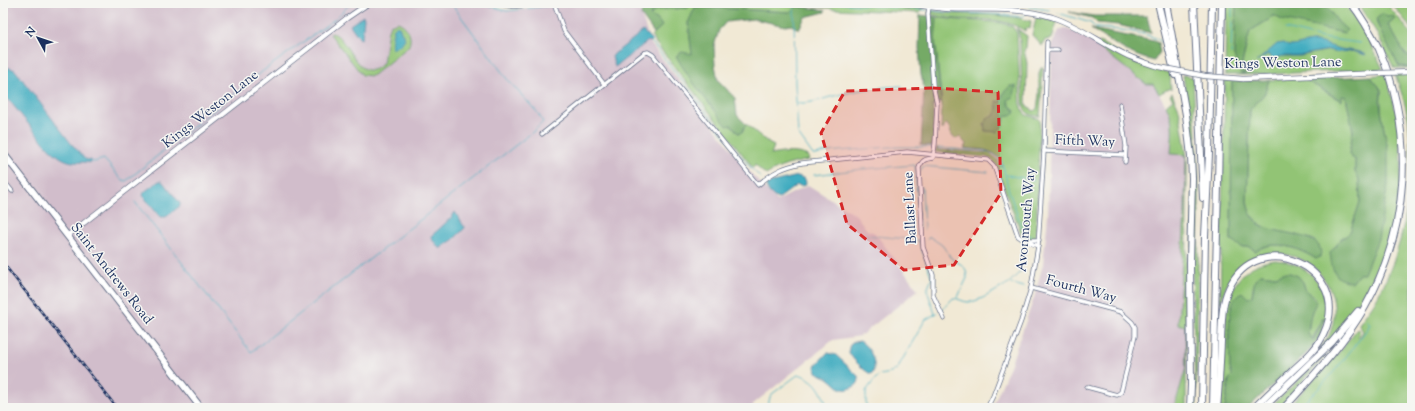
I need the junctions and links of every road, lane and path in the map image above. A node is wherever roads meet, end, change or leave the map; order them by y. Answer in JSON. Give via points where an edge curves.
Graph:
{"nodes":[{"id":1,"x":369,"y":3,"type":"edge"},
{"id":2,"x":497,"y":3,"type":"edge"},
{"id":3,"x":541,"y":3,"type":"edge"},
{"id":4,"x":554,"y":3,"type":"edge"},
{"id":5,"x":904,"y":3,"type":"edge"},
{"id":6,"x":1158,"y":3,"type":"edge"},
{"id":7,"x":1166,"y":3,"type":"edge"},
{"id":8,"x":1194,"y":3,"type":"edge"},
{"id":9,"x":1212,"y":3,"type":"edge"},
{"id":10,"x":1222,"y":3,"type":"edge"},
{"id":11,"x":1351,"y":3,"type":"edge"},
{"id":12,"x":929,"y":6,"type":"junction"},
{"id":13,"x":1047,"y":42,"type":"dead end"},
{"id":14,"x":1048,"y":50,"type":"junction"},
{"id":15,"x":1058,"y":50,"type":"dead end"},
{"id":16,"x":1412,"y":72,"type":"edge"},
{"id":17,"x":604,"y":84,"type":"junction"},
{"id":18,"x":1120,"y":104,"type":"dead end"},
{"id":19,"x":1186,"y":114,"type":"junction"},
{"id":20,"x":542,"y":134,"type":"dead end"},
{"id":21,"x":1044,"y":151,"type":"junction"},
{"id":22,"x":3,"y":154,"type":"edge"},
{"id":23,"x":933,"y":154,"type":"junction"},
{"id":24,"x":1125,"y":155,"type":"junction"},
{"id":25,"x":1125,"y":162,"type":"dead end"},
{"id":26,"x":3,"y":180,"type":"edge"},
{"id":27,"x":12,"y":191,"type":"dead end"},
{"id":28,"x":67,"y":236,"type":"junction"},
{"id":29,"x":1205,"y":236,"type":"junction"},
{"id":30,"x":1039,"y":240,"type":"junction"},
{"id":31,"x":1026,"y":241,"type":"junction"},
{"id":32,"x":1038,"y":246,"type":"junction"},
{"id":33,"x":1031,"y":288,"type":"junction"},
{"id":34,"x":1373,"y":290,"type":"junction"},
{"id":35,"x":944,"y":319,"type":"dead end"},
{"id":36,"x":1087,"y":387,"type":"dead end"},
{"id":37,"x":201,"y":408,"type":"edge"},
{"id":38,"x":987,"y":408,"type":"edge"},
{"id":39,"x":1190,"y":408,"type":"edge"},
{"id":40,"x":1202,"y":408,"type":"edge"},
{"id":41,"x":1213,"y":408,"type":"edge"},
{"id":42,"x":1217,"y":408,"type":"edge"},
{"id":43,"x":1254,"y":408,"type":"edge"},
{"id":44,"x":1263,"y":408,"type":"edge"},
{"id":45,"x":1284,"y":408,"type":"edge"}],
"edges":[{"from":1,"to":28,"type":"street","name":"Kings Weston Lane"},
{"from":2,"to":3,"type":"street","via":[[514,6]]},
{"from":4,"to":17,"type":"street","via":[[564,31]]},
{"from":5,"to":12,"type":"street","name":"Kings Weston Lane"},
{"from":6,"to":19,"type":"highway"},
{"from":7,"to":19,"type":"highway"},
{"from":8,"to":29,"type":"highway"},
{"from":9,"to":29,"type":"highway"},
{"from":10,"to":41,"type":"highway"},
{"from":11,"to":34,"type":"highway","via":[[1370,32],[1387,66],[1397,96],[1404,137],[1405,182],[1401,212],[1383,270]]},
{"from":12,"to":16,"type":"street","name":"Kings Weston Lane","bridge":true,"via":[[948,9],[1008,10],[1052,17],[1141,62],[1205,76],[1243,79]]},
{"from":12,"to":23,"type":"street","via":[[933,84],[937,104]]},
{"from":13,"to":14,"type":"street","name":"Avonmouth Way"},
{"from":14,"to":15,"type":"street"},
{"from":14,"to":21,"type":"street","name":"Avonmouth Way"},
{"from":17,"to":20,"type":"street"},
{"from":17,"to":23,"type":"street","via":[[644,53],[653,55],[758,185],[775,172],[802,163],[907,152]]},
{"from":18,"to":24,"type":"street","name":"Fifth Way"},
{"from":19,"to":39,"type":"highway","via":[[1192,178]]},
{"from":21,"to":24,"type":"street","name":"Fifth Way"},
{"from":21,"to":30,"type":"street","name":"Avonmouth Way"},
{"from":22,"to":28,"type":"highway","name":"Saint Andrews Road"},
{"from":23,"to":31,"type":"street","via":[[988,160],[992,163],[1017,232],[1021,239]]},
{"from":23,"to":35,"type":"street","name":"Ballast Lane","via":[[933,158],[922,161],[919,168],[921,229],[926,258],[933,275],[933,295]]},
{"from":24,"to":25,"type":"street","name":"Fifth Way"},
{"from":26,"to":27,"type":"street"},
{"from":28,"to":37,"type":"highway","name":"Saint Andrews Road"},
{"from":29,"to":40,"type":"highway"},
{"from":30,"to":31,"type":"street"},
{"from":30,"to":32,"type":"street","name":"Avonmouth Way"},
{"from":31,"to":32,"type":"street"},
{"from":32,"to":33,"type":"street","name":"Avonmouth Way"},
{"from":33,"to":36,"type":"street","name":"Fourth Way","via":[[1121,312],[1135,327],[1121,392],[1117,395]]},
{"from":33,"to":38,"type":"street","name":"Avonmouth Way"},
{"from":34,"to":44,"type":"highway","via":[[1341,332]]},
{"from":34,"to":45,"type":"highway","via":[[1339,346]]},
{"from":42,"to":43,"type":"highway","via":[[1222,310],[1229,287],[1240,272],[1254,262],[1271,257],[1289,259],[1311,269],[1324,285],[1329,303],[1329,321],[1314,350]]}]}
